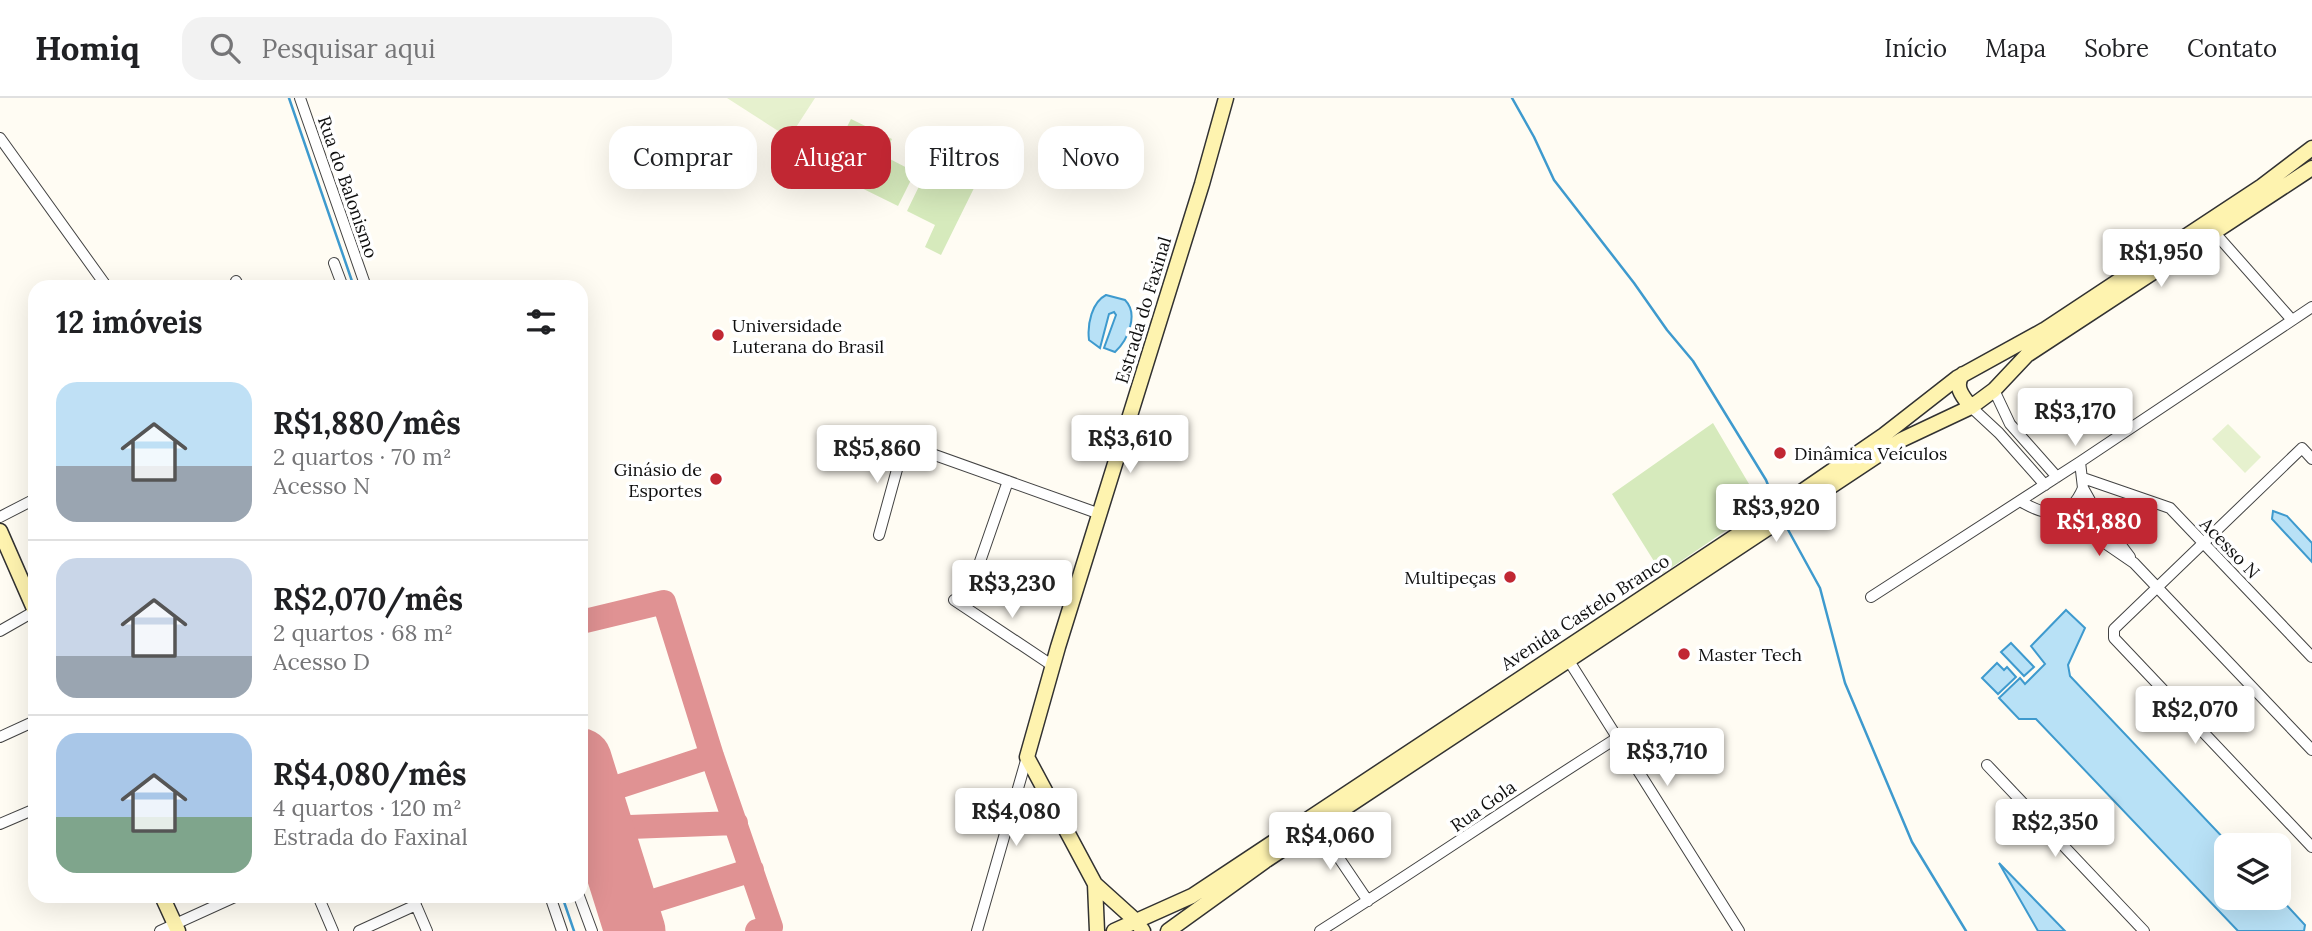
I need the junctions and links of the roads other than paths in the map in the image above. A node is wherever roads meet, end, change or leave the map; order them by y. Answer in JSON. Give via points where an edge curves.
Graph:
{"nodes":[{"id":1,"x":300,"y":98,"type":"edge"},
{"id":2,"x":1226,"y":98,"type":"edge"},
{"id":3,"x":0,"y":138,"type":"edge"},
{"id":4,"x":2312,"y":148,"type":"edge"},
{"id":5,"x":2312,"y":168,"type":"edge"},
{"id":6,"x":2215,"y":233,"type":"junction"},
{"id":7,"x":334,"y":263,"type":"dead end"},
{"id":8,"x":102,"y":280,"type":"edge"},
{"id":9,"x":340,"y":280,"type":"edge"},
{"id":10,"x":364,"y":280,"type":"edge"},
{"id":11,"x":2312,"y":307,"type":"edge"},
{"id":12,"x":2292,"y":320,"type":"junction"},
{"id":13,"x":1969,"y":371,"type":"junction"},
{"id":14,"x":1994,"y":390,"type":"junction"},
{"id":15,"x":1971,"y":407,"type":"junction"},
{"id":16,"x":2010,"y":424,"type":"junction"},
{"id":17,"x":1999,"y":433,"type":"junction"},
{"id":18,"x":2312,"y":458,"type":"edge"},
{"id":19,"x":2080,"y":462,"type":"junction"},
{"id":20,"x":2057,"y":477,"type":"junction"},
{"id":21,"x":1008,"y":481,"type":"junction"},
{"id":22,"x":2083,"y":483,"type":"junction"},
{"id":23,"x":2045,"y":485,"type":"junction"},
{"id":24,"x":2020,"y":501,"type":"junction"},
{"id":25,"x":28,"y":503,"type":"edge"},
{"id":26,"x":2061,"y":513,"type":"junction"},
{"id":27,"x":1100,"y":514,"type":"junction"},
{"id":28,"x":0,"y":517,"type":"edge"},
{"id":29,"x":0,"y":531,"type":"edge"},
{"id":30,"x":879,"y":535,"type":"dead end"},
{"id":31,"x":2203,"y":542,"type":"junction"},
{"id":32,"x":2134,"y":563,"type":"junction"},
{"id":33,"x":976,"y":573,"type":"dead end"},
{"id":34,"x":2157,"y":586,"type":"junction"},
{"id":35,"x":28,"y":595,"type":"edge"},
{"id":36,"x":1871,"y":597,"type":"dead end"},
{"id":37,"x":954,"y":600,"type":"dead end"},
{"id":38,"x":28,"y":615,"type":"edge"},
{"id":39,"x":0,"y":631,"type":"edge"},
{"id":40,"x":2312,"y":657,"type":"edge"},
{"id":41,"x":1570,"y":661,"type":"junction"},
{"id":42,"x":1053,"y":666,"type":"junction"},
{"id":43,"x":28,"y":724,"type":"edge"},
{"id":44,"x":0,"y":737,"type":"edge"},
{"id":45,"x":1617,"y":738,"type":"junction"},
{"id":46,"x":2312,"y":750,"type":"edge"},
{"id":47,"x":1027,"y":757,"type":"junction"},
{"id":48,"x":1987,"y":765,"type":"dead end"},
{"id":49,"x":28,"y":812,"type":"edge"},
{"id":50,"x":0,"y":824,"type":"edge"},
{"id":51,"x":1318,"y":827,"type":"junction"},
{"id":52,"x":2312,"y":848,"type":"edge"},
{"id":53,"x":1095,"y":884,"type":"junction"},
{"id":54,"x":1368,"y":901,"type":"junction"},
{"id":55,"x":165,"y":903,"type":"edge"},
{"id":56,"x":224,"y":903,"type":"edge"},
{"id":57,"x":321,"y":903,"type":"edge"},
{"id":58,"x":409,"y":903,"type":"edge"},
{"id":59,"x":415,"y":903,"type":"edge"},
{"id":60,"x":552,"y":903,"type":"edge"},
{"id":61,"x":582,"y":903,"type":"edge"},
{"id":62,"x":1142,"y":923,"type":"edge"},
{"id":63,"x":177,"y":928,"type":"edge"},
{"id":64,"x":160,"y":931,"type":"edge"},
{"id":65,"x":333,"y":931,"type":"edge"},
{"id":66,"x":359,"y":931,"type":"edge"},
{"id":67,"x":427,"y":931,"type":"edge"},
{"id":68,"x":562,"y":931,"type":"edge"},
{"id":69,"x":592,"y":931,"type":"edge"},
{"id":70,"x":977,"y":931,"type":"edge"},
{"id":71,"x":1097,"y":931,"type":"edge"},
{"id":72,"x":1114,"y":931,"type":"edge"},
{"id":73,"x":1162,"y":931,"type":"edge"},
{"id":74,"x":1168,"y":931,"type":"edge"},
{"id":75,"x":1320,"y":931,"type":"edge"},
{"id":76,"x":1739,"y":931,"type":"edge"},
{"id":77,"x":2144,"y":931,"type":"edge"}],
"edges":[{"from":1,"to":10,"type":"street","name":"Rua do Balonismo"},
{"from":2,"to":27,"type":"main road","name":"Estrada do Faxinal"},
{"from":3,"to":8,"type":"street"},
{"from":4,"to":13,"type":"main road","name":"Avenida Castelo Branco","via":[[2044,330]]},
{"from":5,"to":6,"type":"main road","name":"Avenida Castelo Branco"},
{"from":6,"to":12,"type":"street"},
{"from":6,"to":14,"type":"main road","name":"Avenida Castelo Branco","via":[[2027,355]]},
{"from":7,"to":9,"type":"street"},
{"from":11,"to":12,"type":"street"},
{"from":12,"to":19,"type":"street"},
{"from":13,"to":14,"type":"main road","via":[[1988,374]]},
{"from":13,"to":15,"type":"main road","via":[[1959,379],[1959,389]]},
{"from":13,"to":62,"type":"main road","name":"Avenida Castelo Branco","via":[[1772,512],[1199,891]]},
{"from":14,"to":15,"type":"main road","name":"Avenida Castelo Branco"},
{"from":14,"to":16,"type":"street"},
{"from":15,"to":17,"type":"street"},
{"from":15,"to":41,"type":"main road","name":"Avenida Castelo Branco","via":[[1901,440]]},
{"from":16,"to":17,"type":"street"},
{"from":16,"to":20,"type":"street"},
{"from":17,"to":23,"type":"street"},
{"from":18,"to":31,"type":"street","via":[[2302,448]]},
{"from":19,"to":20,"type":"street"},
{"from":19,"to":22,"type":"street"},
{"from":20,"to":23,"type":"street"},
{"from":21,"to":27,"type":"street"},
{"from":21,"to":30,"type":"street","via":[[904,444]]},
{"from":21,"to":33,"type":"street"},
{"from":22,"to":26,"type":"street","via":[[2080,497]]},
{"from":22,"to":31,"type":"street","name":"Acesso N","via":[[2170,508]]},
{"from":22,"to":32,"type":"street","via":[[2097,513]]},
{"from":23,"to":24,"type":"street"},
{"from":24,"to":26,"type":"street","via":[[2039,512]]},
{"from":24,"to":36,"type":"street"},
{"from":25,"to":28,"type":"street"},
{"from":26,"to":32,"type":"street"},
{"from":27,"to":42,"type":"main road","name":"Estrada do Faxinal"},
{"from":29,"to":35,"type":"main road"},
{"from":31,"to":34,"type":"street"},
{"from":31,"to":40,"type":"street","name":"Acesso N"},
{"from":32,"to":34,"type":"street"},
{"from":34,"to":46,"type":"street"},
{"from":34,"to":52,"type":"street","via":[[2114,629],[2114,638]]},
{"from":37,"to":42,"type":"street"},
{"from":38,"to":39,"type":"street"},
{"from":41,"to":45,"type":"street"},
{"from":41,"to":51,"type":"main road","name":"Avenida Castelo Branco"},
{"from":42,"to":47,"type":"main road","name":"Estrada do Faxinal"},
{"from":43,"to":44,"type":"street"},
{"from":45,"to":54,"type":"street","name":"Rua Gola"},
{"from":45,"to":76,"type":"street"},
{"from":47,"to":53,"type":"main road"},
{"from":47,"to":70,"type":"street"},
{"from":48,"to":77,"type":"street"},
{"from":49,"to":50,"type":"street"},
{"from":51,"to":54,"type":"street"},
{"from":51,"to":74,"type":"main road","name":"Avenida Castelo Branco"},
{"from":53,"to":62,"type":"main road"},
{"from":53,"to":71,"type":"main road"},
{"from":54,"to":75,"type":"street","name":"Rua Gola"},
{"from":55,"to":63,"type":"main road"},
{"from":56,"to":63,"type":"street"},
{"from":57,"to":65,"type":"street"},
{"from":58,"to":66,"type":"street"},
{"from":59,"to":67,"type":"street"},
{"from":60,"to":68,"type":"street"},
{"from":61,"to":69,"type":"street"},
{"from":62,"to":72,"type":"main road","name":"Avenida Castelo Branco"},
{"from":62,"to":73,"type":"main road"},
{"from":63,"to":64,"type":"street"}]}
